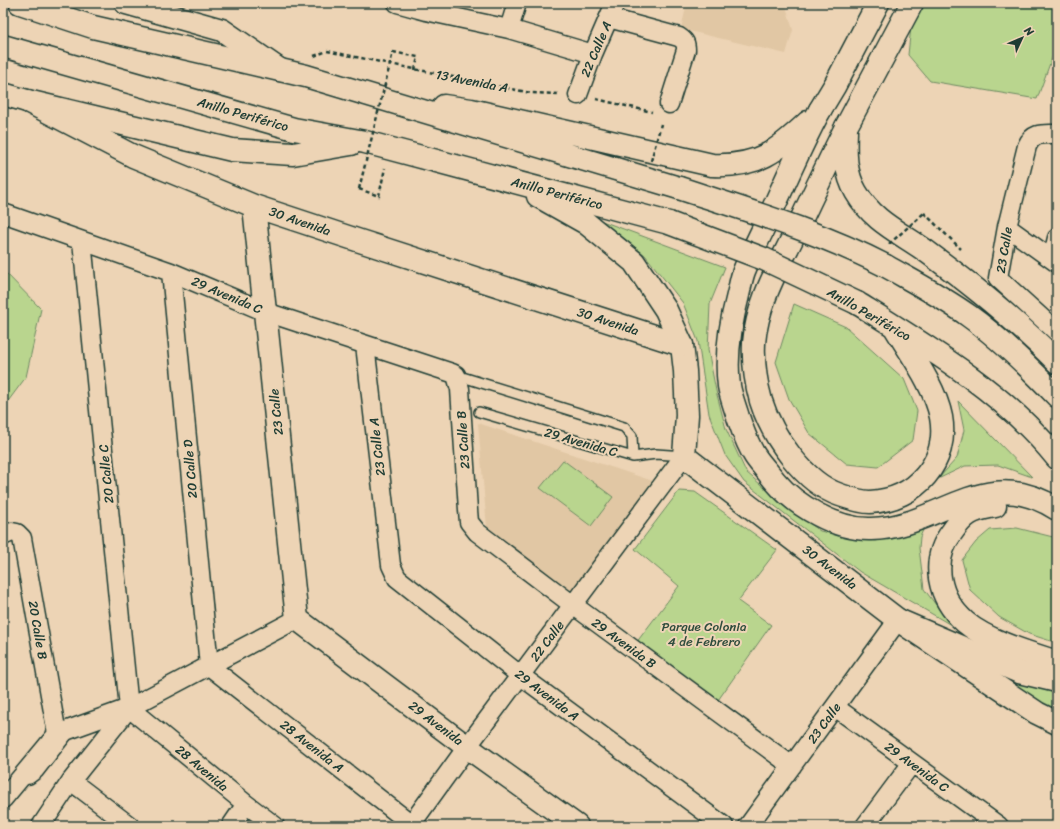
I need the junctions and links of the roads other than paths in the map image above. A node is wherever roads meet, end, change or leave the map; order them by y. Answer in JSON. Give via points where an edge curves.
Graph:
{"nodes":[{"id":1,"x":20,"y":3,"type":"edge"},
{"id":2,"x":126,"y":3,"type":"edge"},
{"id":3,"x":397,"y":3,"type":"edge"},
{"id":4,"x":517,"y":3,"type":"edge"},
{"id":5,"x":878,"y":3,"type":"edge"},
{"id":6,"x":912,"y":3,"type":"edge"},
{"id":7,"x":427,"y":7,"type":"edge"},
{"id":8,"x":612,"y":10,"type":"edge"},
{"id":9,"x":510,"y":29,"type":"junction"},
{"id":10,"x":3,"y":46,"type":"edge"},
{"id":11,"x":593,"y":54,"type":"junction"},
{"id":12,"x":280,"y":70,"type":"junction"},
{"id":13,"x":3,"y":94,"type":"edge"},
{"id":14,"x":578,"y":95,"type":"road end"},
{"id":15,"x":385,"y":100,"type":"junction"},
{"id":16,"x":27,"y":101,"type":"junction"},
{"id":17,"x":664,"y":109,"type":"road end"},
{"id":18,"x":820,"y":110,"type":"junction"},
{"id":19,"x":846,"y":127,"type":"junction"},
{"id":20,"x":1057,"y":134,"type":"edge"},
{"id":21,"x":365,"y":142,"type":"junction"},
{"id":22,"x":512,"y":182,"type":"junction"},
{"id":23,"x":254,"y":206,"type":"junction"},
{"id":24,"x":3,"y":214,"type":"edge"},
{"id":25,"x":1007,"y":226,"type":"junction"},
{"id":26,"x":1057,"y":238,"type":"edge"},
{"id":27,"x":82,"y":241,"type":"junction"},
{"id":28,"x":1054,"y":261,"type":"edge"},
{"id":29,"x":172,"y":272,"type":"junction"},
{"id":30,"x":266,"y":312,"type":"junction"},
{"id":31,"x":894,"y":326,"type":"junction"},
{"id":32,"x":1057,"y":332,"type":"edge"},
{"id":33,"x":365,"y":345,"type":"junction"},
{"id":34,"x":682,"y":345,"type":"junction"},
{"id":35,"x":1057,"y":362,"type":"edge"},
{"id":36,"x":454,"y":374,"type":"junction"},
{"id":37,"x":1057,"y":396,"type":"edge"},
{"id":38,"x":479,"y":412,"type":"dead end"},
{"id":39,"x":684,"y":456,"type":"junction"},
{"id":40,"x":633,"y":457,"type":"junction"},
{"id":41,"x":1057,"y":458,"type":"edge"},
{"id":42,"x":1057,"y":509,"type":"edge"},
{"id":43,"x":468,"y":510,"type":"joint"},
{"id":44,"x":1057,"y":514,"type":"edge"},
{"id":45,"x":8,"y":534,"type":"edge"},
{"id":46,"x":389,"y":549,"type":"joint"},
{"id":47,"x":573,"y":606,"type":"junction"},
{"id":48,"x":297,"y":619,"type":"junction"},
{"id":49,"x":898,"y":620,"type":"junction"},
{"id":50,"x":1057,"y":662,"type":"edge"},
{"id":51,"x":209,"y":666,"type":"junction"},
{"id":52,"x":521,"y":676,"type":"junction"},
{"id":53,"x":1057,"y":681,"type":"edge"},
{"id":54,"x":129,"y":708,"type":"junction"},
{"id":55,"x":835,"y":708,"type":"junction"},
{"id":56,"x":1057,"y":723,"type":"edge"},
{"id":57,"x":65,"y":731,"type":"junction"},
{"id":58,"x":467,"y":746,"type":"junction"},
{"id":59,"x":912,"y":763,"type":"junction"},
{"id":60,"x":792,"y":766,"type":"junction"},
{"id":61,"x":71,"y":781,"type":"junction"},
{"id":62,"x":3,"y":799,"type":"edge"},
{"id":63,"x":246,"y":804,"type":"junction"},
{"id":64,"x":978,"y":820,"type":"edge"},
{"id":65,"x":412,"y":825,"type":"edge"},
{"id":66,"x":41,"y":826,"type":"edge"},
{"id":67,"x":130,"y":826,"type":"edge"},
{"id":68,"x":231,"y":826,"type":"edge"},
{"id":69,"x":275,"y":826,"type":"edge"},
{"id":70,"x":578,"y":826,"type":"edge"},
{"id":71,"x":724,"y":826,"type":"edge"},
{"id":72,"x":748,"y":826,"type":"edge"},
{"id":73,"x":865,"y":826,"type":"edge"},
{"id":74,"x":999,"y":826,"type":"edge"}],
"edges":[{"from":1,"to":12,"type":"main road","via":[[93,27]]},
{"from":2,"to":12,"type":"main road","via":[[222,30]]},
{"from":3,"to":7,"type":"street"},
{"from":4,"to":9,"type":"street"},
{"from":5,"to":18,"type":"main road"},
{"from":6,"to":19,"type":"main road"},
{"from":7,"to":9,"type":"street"},
{"from":8,"to":11,"type":"street","name":"22 Calle A"},
{"from":8,"to":17,"type":"street","via":[[684,40],[686,50]]},
{"from":9,"to":11,"type":"street"},
{"from":10,"to":21,"type":"main road","name":"Anillo Periférico","via":[[294,129]]},
{"from":11,"to":14,"type":"street","name":"22 Calle A"},
{"from":12,"to":15,"type":"main road"},
{"from":13,"to":16,"type":"main road","name":"30 Avenida"},
{"from":15,"to":18,"type":"main road","via":[[471,110],[712,165],[726,166],[752,161],[778,149]]},
{"from":15,"to":37,"type":"main road","bridge":true,"via":[[679,188],[782,222],[862,254],[886,257],[993,334]]},
{"from":16,"to":21,"type":"main road","via":[[232,150],[293,154]]},
{"from":16,"to":23,"type":"main road","name":"30 Avenida","via":[[133,156]]},
{"from":18,"to":42,"type":"main road","via":[[744,272],[730,324],[727,363],[730,388],[744,436],[755,456],[780,487],[796,500],[824,519],[854,528],[870,530],[900,526],[990,492],[1032,496]]},
{"from":19,"to":31,"type":"main road","via":[[766,294],[757,326],[754,362],[762,402],[772,425],[782,443],[808,475],[839,495],[869,502],[908,491],[918,484],[927,476],[940,452],[942,428],[938,407],[925,377]]},
{"from":19,"to":35,"type":"main road","via":[[845,158],[850,180],[873,215],[978,290]]},
{"from":20,"to":25,"type":"street","name":"23 Calle","via":[[1036,135],[1031,138]]},
{"from":21,"to":22,"type":"main road","name":"Anillo Periférico"},
{"from":22,"to":31,"type":"main road","name":"Anillo Periférico","bridge":true,"via":[[669,223],[764,259],[857,303]]},
{"from":22,"to":34,"type":"main road","via":[[586,223],[634,262],[666,310]]},
{"from":23,"to":30,"type":"main road","name":"23 Calle"},
{"from":23,"to":34,"type":"main road","name":"30 Avenida"},
{"from":24,"to":27,"type":"street","name":"29 Avenida C"},
{"from":25,"to":28,"type":"street"},
{"from":25,"to":32,"type":"street","name":"23 Calle","via":[[998,278]]},
{"from":26,"to":28,"type":"street"},
{"from":27,"to":29,"type":"street","name":"29 Avenida C"},
{"from":27,"to":54,"type":"street","name":"20 Calle C"},
{"from":29,"to":30,"type":"street","name":"29 Avenida C"},
{"from":29,"to":51,"type":"street","name":"20 Calle D"},
{"from":30,"to":33,"type":"street","name":"29 Avenida C"},
{"from":30,"to":48,"type":"main road","name":"23 Calle"},
{"from":31,"to":41,"type":"main road","name":"Anillo Periférico","via":[[990,392]]},
{"from":33,"to":36,"type":"street","name":"29 Avenida C"},
{"from":33,"to":46,"type":"street","name":"23 Calle A"},
{"from":34,"to":39,"type":"main road","via":[[687,415]]},
{"from":36,"to":40,"type":"lane","via":[[624,427],[632,436]]},
{"from":36,"to":43,"type":"street","name":"23 Calle B","via":[[460,389]]},
{"from":38,"to":40,"type":"lane","name":"29 Avenida C"},
{"from":39,"to":40,"type":"lane","name":"29 Avenida C","via":[[656,454]]},
{"from":39,"to":47,"type":"street","name":"22 Calle"},
{"from":39,"to":49,"type":"main road","name":"30 Avenida"},
{"from":43,"to":47,"type":"street","name":"29 Avenida B","via":[[469,522],[477,532]]},
{"from":44,"to":50,"type":"main road","via":[[1031,506],[1006,504],[969,514],[960,521],[945,541],[941,552],[939,576],[941,588],[954,610],[974,628],[1022,651]]},
{"from":45,"to":57,"type":"street","name":"20 Calle B","via":[[17,533],[22,538]]},
{"from":46,"to":52,"type":"street","name":"29 Avenida A","via":[[391,565],[397,578]]},
{"from":47,"to":52,"type":"street","name":"22 Calle"},
{"from":47,"to":60,"type":"street","name":"29 Avenida B"},
{"from":48,"to":51,"type":"street"},
{"from":48,"to":58,"type":"main road","name":"29 Avenida"},
{"from":49,"to":53,"type":"main road","via":[[1019,672]]},
{"from":49,"to":55,"type":"street","name":"23 Calle"},
{"from":49,"to":56,"type":"main road","name":"30 Avenida","via":[[1037,713]]},
{"from":51,"to":54,"type":"street"},
{"from":51,"to":65,"type":"street","name":"28 Avenida A"},
{"from":52,"to":58,"type":"street","name":"22 Calle"},
{"from":52,"to":71,"type":"street","name":"29 Avenida A"},
{"from":54,"to":57,"type":"street"},
{"from":54,"to":61,"type":"street"},
{"from":54,"to":63,"type":"street","name":"28 Avenida"},
{"from":55,"to":59,"type":"street","name":"29 Avenida C"},
{"from":55,"to":60,"type":"street","name":"23 Calle"},
{"from":57,"to":62,"type":"street"},
{"from":58,"to":65,"type":"street","name":"22 Calle"},
{"from":58,"to":70,"type":"main road","name":"29 Avenida"},
{"from":59,"to":64,"type":"street","name":"29 Avenida C"},
{"from":59,"to":73,"type":"street"},
{"from":60,"to":72,"type":"street","name":"23 Calle"},
{"from":61,"to":66,"type":"street"},
{"from":61,"to":67,"type":"street"},
{"from":63,"to":68,"type":"street"},
{"from":63,"to":69,"type":"street","name":"28 Avenida"},
{"from":64,"to":74,"type":"street","name":"29 Avenida C"}]}
